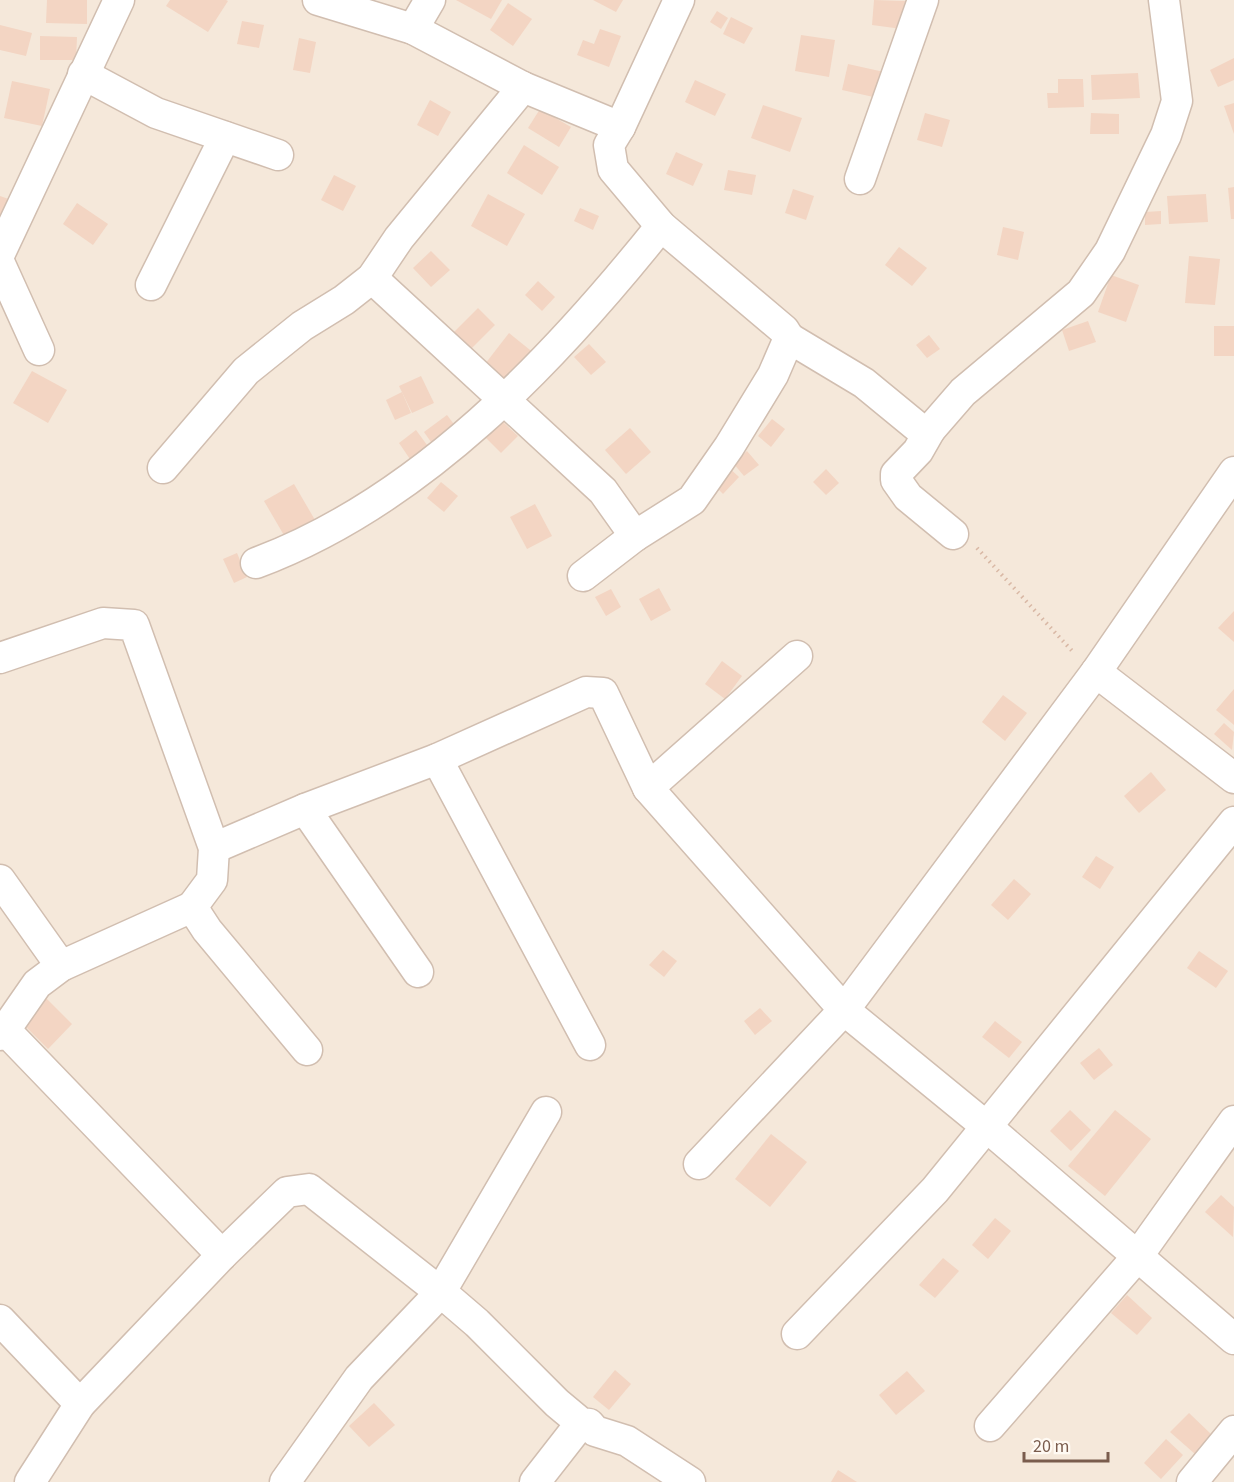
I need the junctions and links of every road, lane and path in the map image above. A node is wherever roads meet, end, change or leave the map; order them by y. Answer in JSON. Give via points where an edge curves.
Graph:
{"nodes":[{"id":1,"x":120,"y":0,"type":"edge"},
{"id":2,"x":318,"y":0,"type":"edge"},
{"id":3,"x":430,"y":0,"type":"edge"},
{"id":4,"x":679,"y":0,"type":"edge"},
{"id":5,"x":923,"y":0,"type":"edge"},
{"id":6,"x":1164,"y":0,"type":"edge"},
{"id":7,"x":413,"y":28,"type":"junction"},
{"id":8,"x":83,"y":74,"type":"junction"},
{"id":9,"x":524,"y":87,"type":"junction"},
{"id":10,"x":620,"y":128,"type":"junction"},
{"id":11,"x":225,"y":137,"type":"junction"},
{"id":12,"x":278,"y":155,"type":"dead end"},
{"id":13,"x":860,"y":179,"type":"dead end"},
{"id":14,"x":661,"y":226,"type":"junction"},
{"id":15,"x":0,"y":253,"type":"edge"},
{"id":16,"x":0,"y":264,"type":"edge"},
{"id":17,"x":372,"y":278,"type":"junction"},
{"id":18,"x":151,"y":285,"type":"dead end"},
{"id":19,"x":789,"y":338,"type":"junction"},
{"id":20,"x":39,"y":350,"type":"dead end"},
{"id":21,"x":504,"y":401,"type":"junction"},
{"id":22,"x":930,"y":430,"type":"junction"},
{"id":23,"x":163,"y":468,"type":"dead end"},
{"id":24,"x":1234,"y":472,"type":"edge"},
{"id":25,"x":954,"y":534,"type":"joint"},
{"id":26,"x":635,"y":536,"type":"junction"},
{"id":27,"x":256,"y":563,"type":"dead end"},
{"id":28,"x":583,"y":576,"type":"dead end"},
{"id":29,"x":797,"y":656,"type":"dead end"},
{"id":30,"x":0,"y":658,"type":"edge"},
{"id":31,"x":1096,"y":672,"type":"junction"},
{"id":32,"x":437,"y":759,"type":"junction"},
{"id":33,"x":1234,"y":778,"type":"edge"},
{"id":34,"x":648,"y":788,"type":"junction"},
{"id":35,"x":305,"y":809,"type":"junction"},
{"id":36,"x":1234,"y":822,"type":"edge"},
{"id":37,"x":214,"y":848,"type":"junction"},
{"id":38,"x":0,"y":880,"type":"edge"},
{"id":39,"x":192,"y":907,"type":"junction"},
{"id":40,"x":61,"y":966,"type":"junction"},
{"id":41,"x":418,"y":972,"type":"dead end"},
{"id":42,"x":844,"y":1010,"type":"junction"},
{"id":43,"x":3,"y":1033,"type":"edge"},
{"id":44,"x":590,"y":1045,"type":"dead end"},
{"id":45,"x":307,"y":1050,"type":"dead end"},
{"id":46,"x":546,"y":1112,"type":"dead end"},
{"id":47,"x":1234,"y":1121,"type":"edge"},
{"id":48,"x":987,"y":1127,"type":"junction"},
{"id":49,"x":699,"y":1164,"type":"dead end"},
{"id":50,"x":222,"y":1255,"type":"junction"},
{"id":51,"x":1137,"y":1257,"type":"junction"},
{"id":52,"x":440,"y":1293,"type":"junction"},
{"id":53,"x":0,"y":1320,"type":"edge"},
{"id":54,"x":797,"y":1334,"type":"dead end"},
{"id":55,"x":1234,"y":1339,"type":"edge"},
{"id":56,"x":80,"y":1404,"type":"junction"},
{"id":57,"x":581,"y":1423,"type":"junction"},
{"id":58,"x":990,"y":1426,"type":"dead end"},
{"id":59,"x":1234,"y":1431,"type":"edge"},
{"id":60,"x":30,"y":1482,"type":"edge"},
{"id":61,"x":285,"y":1482,"type":"edge"},
{"id":62,"x":535,"y":1482,"type":"edge"},
{"id":63,"x":690,"y":1482,"type":"edge"},
{"id":64,"x":1192,"y":1482,"type":"edge"}],
"edges":[{"from":1,"to":8,"type":"street"},
{"from":2,"to":7,"type":"street"},
{"from":3,"to":7,"type":"street"},
{"from":4,"to":10,"type":"street"},
{"from":5,"to":13,"type":"street"},
{"from":6,"to":22,"type":"street","via":[[1176,101],[1166,135],[1110,251],[1081,293],[963,392]]},
{"from":7,"to":9,"type":"street"},
{"from":8,"to":11,"type":"street","via":[[156,112]]},
{"from":8,"to":15,"type":"street"},
{"from":9,"to":10,"type":"street"},
{"from":9,"to":17,"type":"street","via":[[399,238]]},
{"from":10,"to":14,"type":"street","via":[[609,145],[613,169]]},
{"from":11,"to":12,"type":"street"},
{"from":11,"to":18,"type":"street"},
{"from":14,"to":19,"type":"street"},
{"from":14,"to":21,"type":"street","via":[[550,357]]},
{"from":16,"to":20,"type":"street"},
{"from":17,"to":21,"type":"street"},
{"from":17,"to":23,"type":"street","via":[[246,370]]},
{"from":19,"to":22,"type":"street","via":[[864,383],[920,429]]},
{"from":19,"to":26,"type":"street","via":[[773,375],[692,500]]},
{"from":21,"to":26,"type":"street","via":[[603,491]]},
{"from":21,"to":27,"type":"street","via":[[383,496],[298,548]]},
{"from":22,"to":25,"type":"street","via":[[918,451],[896,474],[896,480],[908,497]]},
{"from":24,"to":31,"type":"street"},
{"from":25,"to":31,"type":"path","via":[[988,558],[1060,640]]},
{"from":26,"to":28,"type":"street"},
{"from":29,"to":34,"type":"street"},
{"from":30,"to":37,"type":"street","via":[[103,622],[134,625]]},
{"from":31,"to":33,"type":"street"},
{"from":31,"to":42,"type":"street"},
{"from":32,"to":34,"type":"street","via":[[586,692],[603,693]]},
{"from":32,"to":35,"type":"street"},
{"from":32,"to":44,"type":"street"},
{"from":34,"to":42,"type":"street"},
{"from":35,"to":37,"type":"street"},
{"from":35,"to":41,"type":"street"},
{"from":36,"to":48,"type":"street"},
{"from":37,"to":39,"type":"street","via":[[212,880]]},
{"from":38,"to":40,"type":"street"},
{"from":39,"to":40,"type":"street"},
{"from":39,"to":45,"type":"street"},
{"from":40,"to":43,"type":"street","via":[[37,984]]},
{"from":42,"to":48,"type":"street"},
{"from":42,"to":49,"type":"street"},
{"from":43,"to":50,"type":"street"},
{"from":46,"to":52,"type":"street"},
{"from":47,"to":51,"type":"street"},
{"from":48,"to":51,"type":"street"},
{"from":48,"to":54,"type":"street","via":[[935,1190]]},
{"from":50,"to":52,"type":"street","via":[[287,1192],[309,1189]]},
{"from":50,"to":56,"type":"street"},
{"from":51,"to":55,"type":"street"},
{"from":51,"to":58,"type":"street"},
{"from":52,"to":57,"type":"street","via":[[477,1323]]},
{"from":52,"to":61,"type":"street","via":[[359,1378]]},
{"from":53,"to":56,"type":"street"},
{"from":56,"to":60,"type":"street"},
{"from":57,"to":62,"type":"street"},
{"from":57,"to":63,"type":"street","via":[[627,1441]]},
{"from":59,"to":64,"type":"street"}]}
